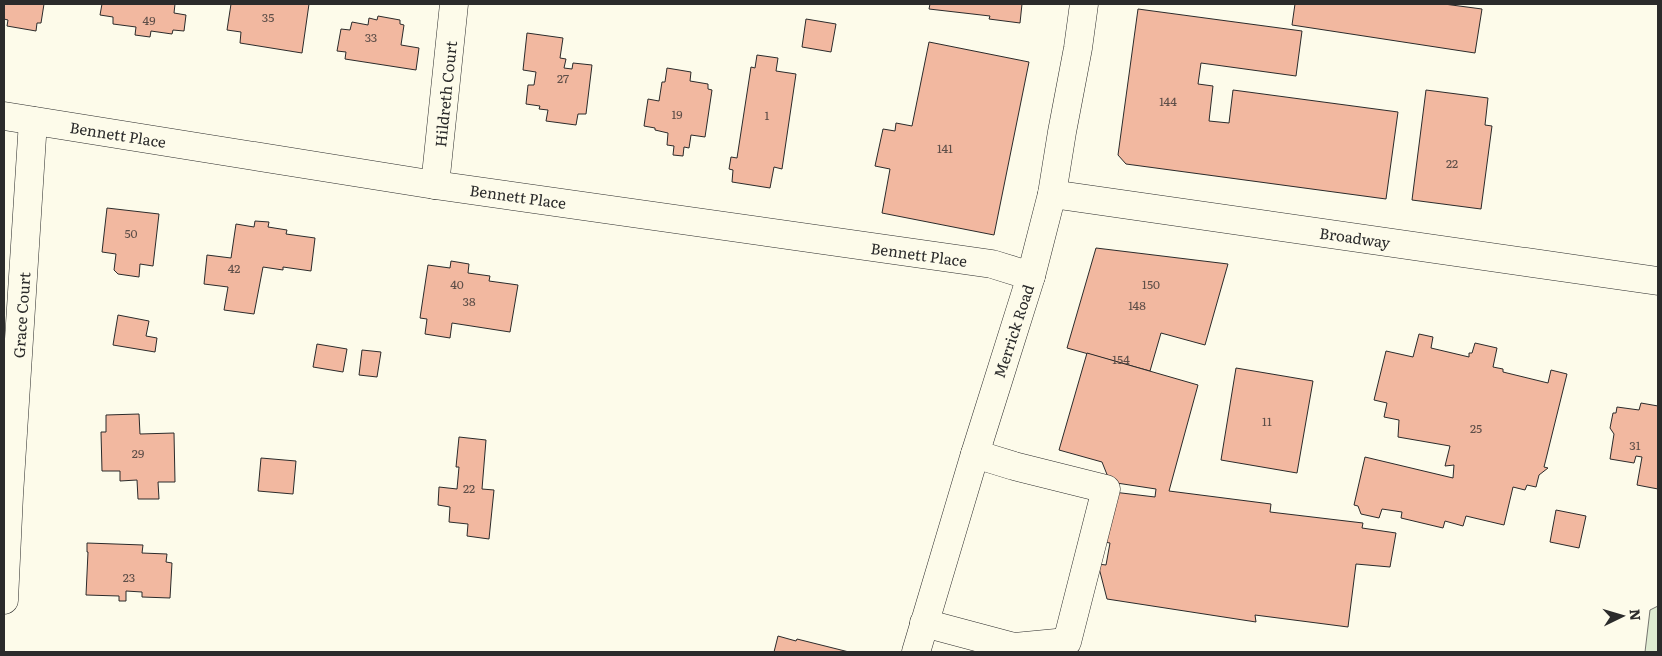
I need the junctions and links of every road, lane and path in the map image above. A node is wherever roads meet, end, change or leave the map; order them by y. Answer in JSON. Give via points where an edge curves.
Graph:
{"nodes":[{"id":1,"x":454,"y":4,"type":"edge"},
{"id":2,"x":1084,"y":4,"type":"edge"},
{"id":3,"x":4,"y":116,"type":"edge"},
{"id":4,"x":33,"y":121,"type":"junction"},
{"id":5,"x":435,"y":185,"type":"junction"},
{"id":6,"x":1052,"y":194,"type":"junction"},
{"id":7,"x":1031,"y":276,"type":"junction"},
{"id":8,"x":1658,"y":281,"type":"edge"},
{"id":9,"x":974,"y":454,"type":"junction"},
{"id":10,"x":6,"y":495,"type":"edge"},
{"id":11,"x":4,"y":600,"type":"edge"},
{"id":12,"x":924,"y":624,"type":"junction"},
{"id":13,"x":916,"y":652,"type":"edge"}],
"edges":[{"from":1,"to":5,"type":"street","name":"Hildreth Court"},
{"from":2,"to":6,"type":"street","name":"Merrick Road"},
{"from":3,"to":4,"type":"street","name":"Bennett Place"},
{"from":4,"to":5,"type":"street","name":"Bennett Place"},
{"from":4,"to":10,"type":"street","name":"Grace Court"},
{"from":5,"to":7,"type":"street","name":"Bennett Place","via":[[992,264]]},
{"from":6,"to":7,"type":"street","name":"Merrick Road"},
{"from":6,"to":8,"type":"street","name":"Broadway"},
{"from":7,"to":9,"type":"street","name":"Merrick Road"},
{"from":9,"to":12,"type":"street","name":"Merrick Road"},
{"from":9,"to":12,"type":"street","via":[[1106,489],[1068,642],[1014,647]]},
{"from":10,"to":11,"type":"street","name":"Grace Court"},
{"from":12,"to":13,"type":"street","name":"Merrick Road"}]}
